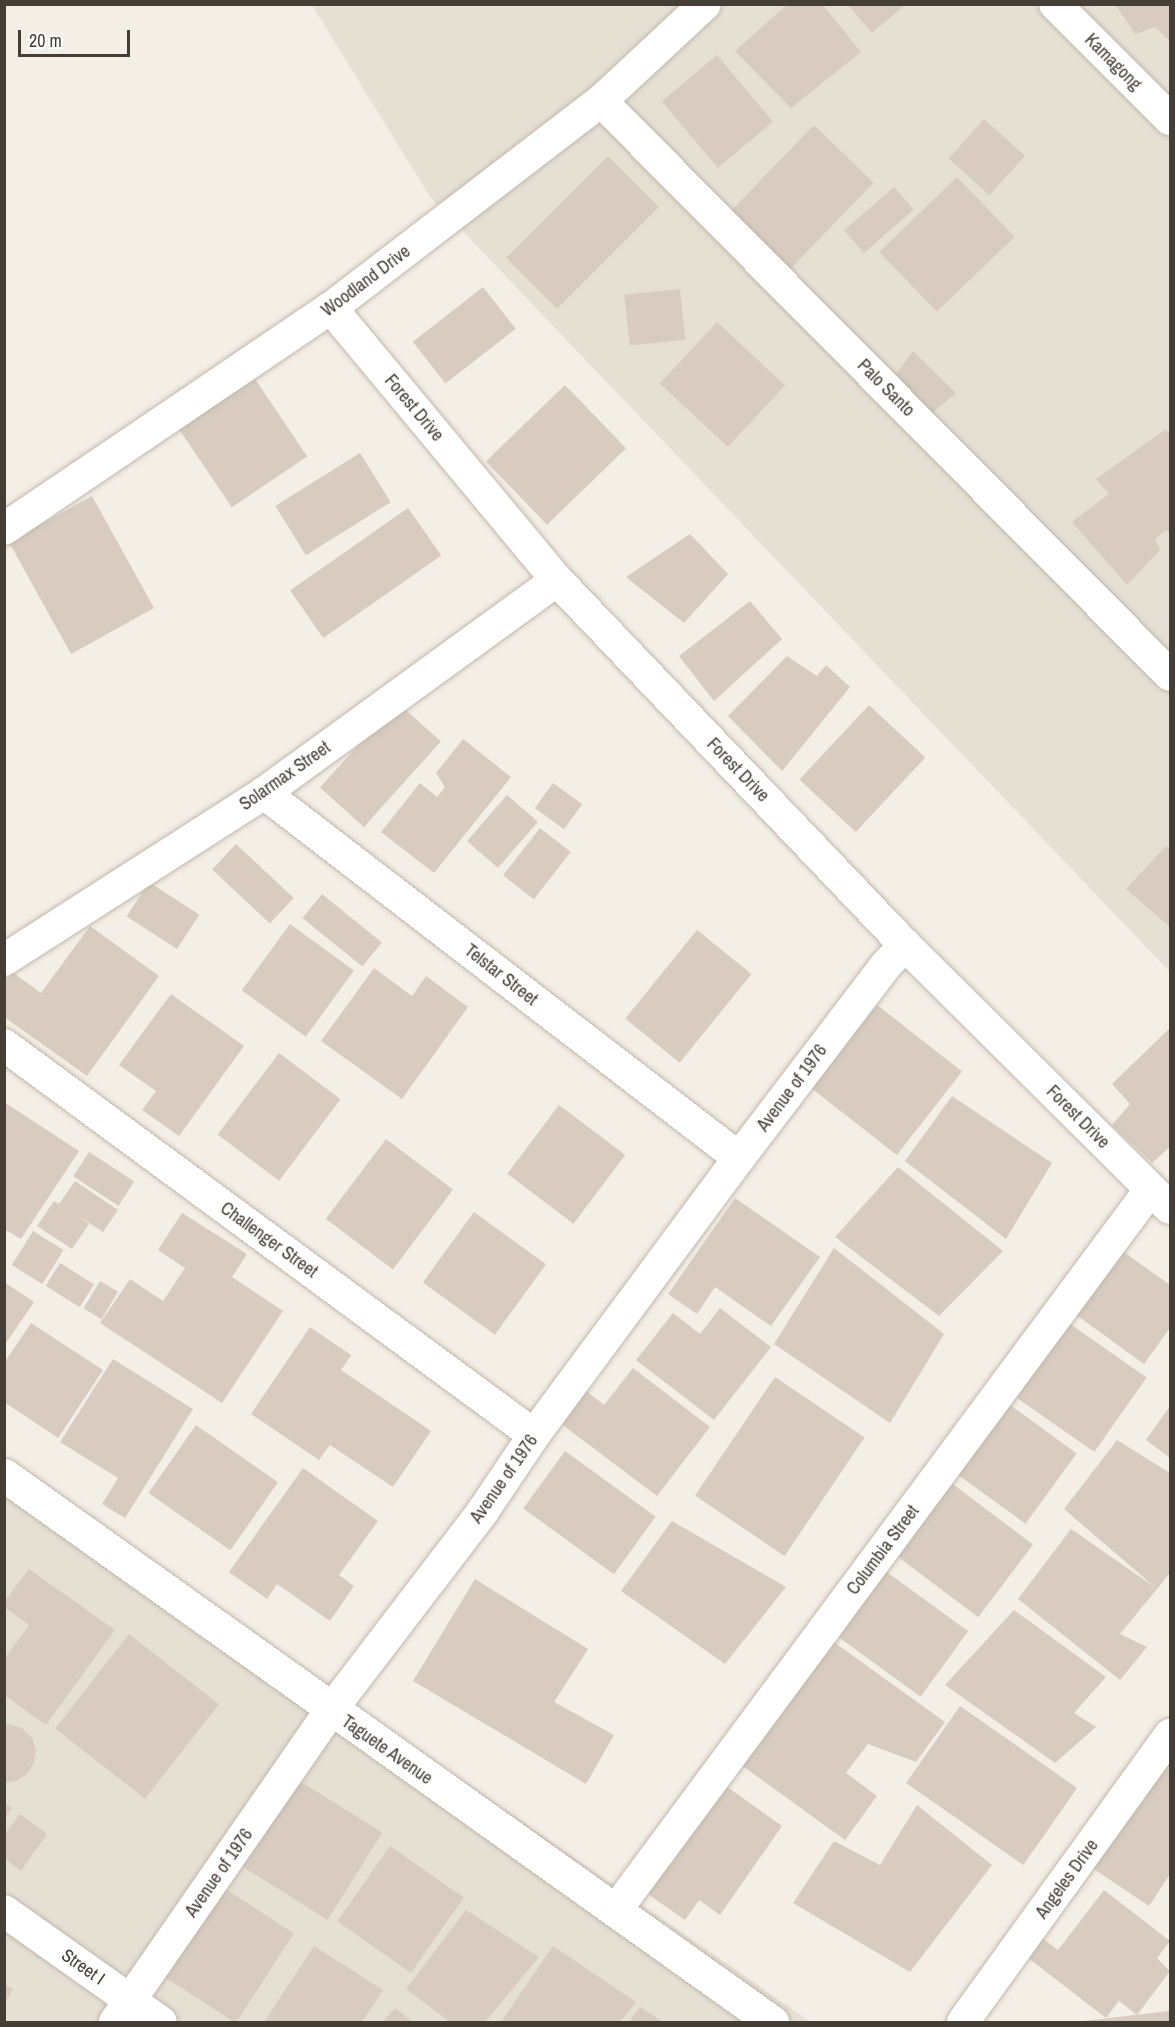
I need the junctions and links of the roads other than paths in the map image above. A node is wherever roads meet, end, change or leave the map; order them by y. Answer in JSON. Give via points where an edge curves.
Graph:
{"nodes":[{"id":1,"x":705,"y":4,"type":"edge"},
{"id":2,"x":1055,"y":4,"type":"edge"},
{"id":3,"x":601,"y":101,"type":"junction"},
{"id":4,"x":1170,"y":119,"type":"edge"},
{"id":5,"x":332,"y":308,"type":"junction"},
{"id":6,"x":4,"y":529,"type":"edge"},
{"id":7,"x":557,"y":580,"type":"junction"},
{"id":8,"x":1170,"y":675,"type":"edge"},
{"id":9,"x":264,"y":793,"type":"junction"},
{"id":10,"x":905,"y":945,"type":"junction"},
{"id":11,"x":4,"y":960,"type":"edge"},
{"id":12,"x":4,"y":1045,"type":"edge"},
{"id":13,"x":738,"y":1158,"type":"junction"},
{"id":14,"x":1160,"y":1199,"type":"edge"},
{"id":15,"x":534,"y":1435,"type":"junction"},
{"id":16,"x":4,"y":1474,"type":"edge"},
{"id":17,"x":332,"y":1710,"type":"junction"},
{"id":18,"x":1170,"y":1735,"type":"edge"},
{"id":19,"x":616,"y":1910,"type":"junction"},
{"id":20,"x":4,"y":1911,"type":"edge"},
{"id":21,"x":123,"y":2012,"type":"edge"},
{"id":22,"x":161,"y":2022,"type":"edge"},
{"id":23,"x":772,"y":2022,"type":"edge"},
{"id":24,"x":963,"y":2022,"type":"edge"}],
"edges":[{"from":1,"to":3,"type":"street","name":"Woodland Drive"},
{"from":2,"to":4,"type":"street","name":"Kamagong"},
{"from":3,"to":5,"type":"street","name":"Woodland Drive"},
{"from":3,"to":8,"type":"street","name":"Palo Santo"},
{"from":5,"to":6,"type":"street","name":"Woodland Drive"},
{"from":5,"to":7,"type":"street","name":"Forest Drive"},
{"from":7,"to":9,"type":"street","name":"Solarmax Street"},
{"from":7,"to":10,"type":"street","name":"Forest Drive"},
{"from":9,"to":11,"type":"street","name":"Solarmax Street"},
{"from":9,"to":13,"type":"street","name":"Telstar Street"},
{"from":10,"to":13,"type":"street","name":"Avenue of 1976"},
{"from":10,"to":14,"type":"street","name":"Forest Drive"},
{"from":12,"to":15,"type":"street","name":"Challenger Street"},
{"from":13,"to":15,"type":"street","name":"Avenue of 1976"},
{"from":14,"to":19,"type":"street","name":"Columbia Street"},
{"from":15,"to":17,"type":"street","name":"Avenue of 1976","via":[[483,1511]]},
{"from":16,"to":17,"type":"street","name":"Taguete Avenue"},
{"from":17,"to":19,"type":"street","name":"Taguete Avenue"},
{"from":17,"to":21,"type":"street","name":"Avenue of 1976"},
{"from":18,"to":24,"type":"street","name":"Angeles Drive"},
{"from":19,"to":23,"type":"street","name":"Taguete Avenue"},
{"from":20,"to":21,"type":"street","name":"Street I"},
{"from":21,"to":22,"type":"street","name":"Street I"}]}
